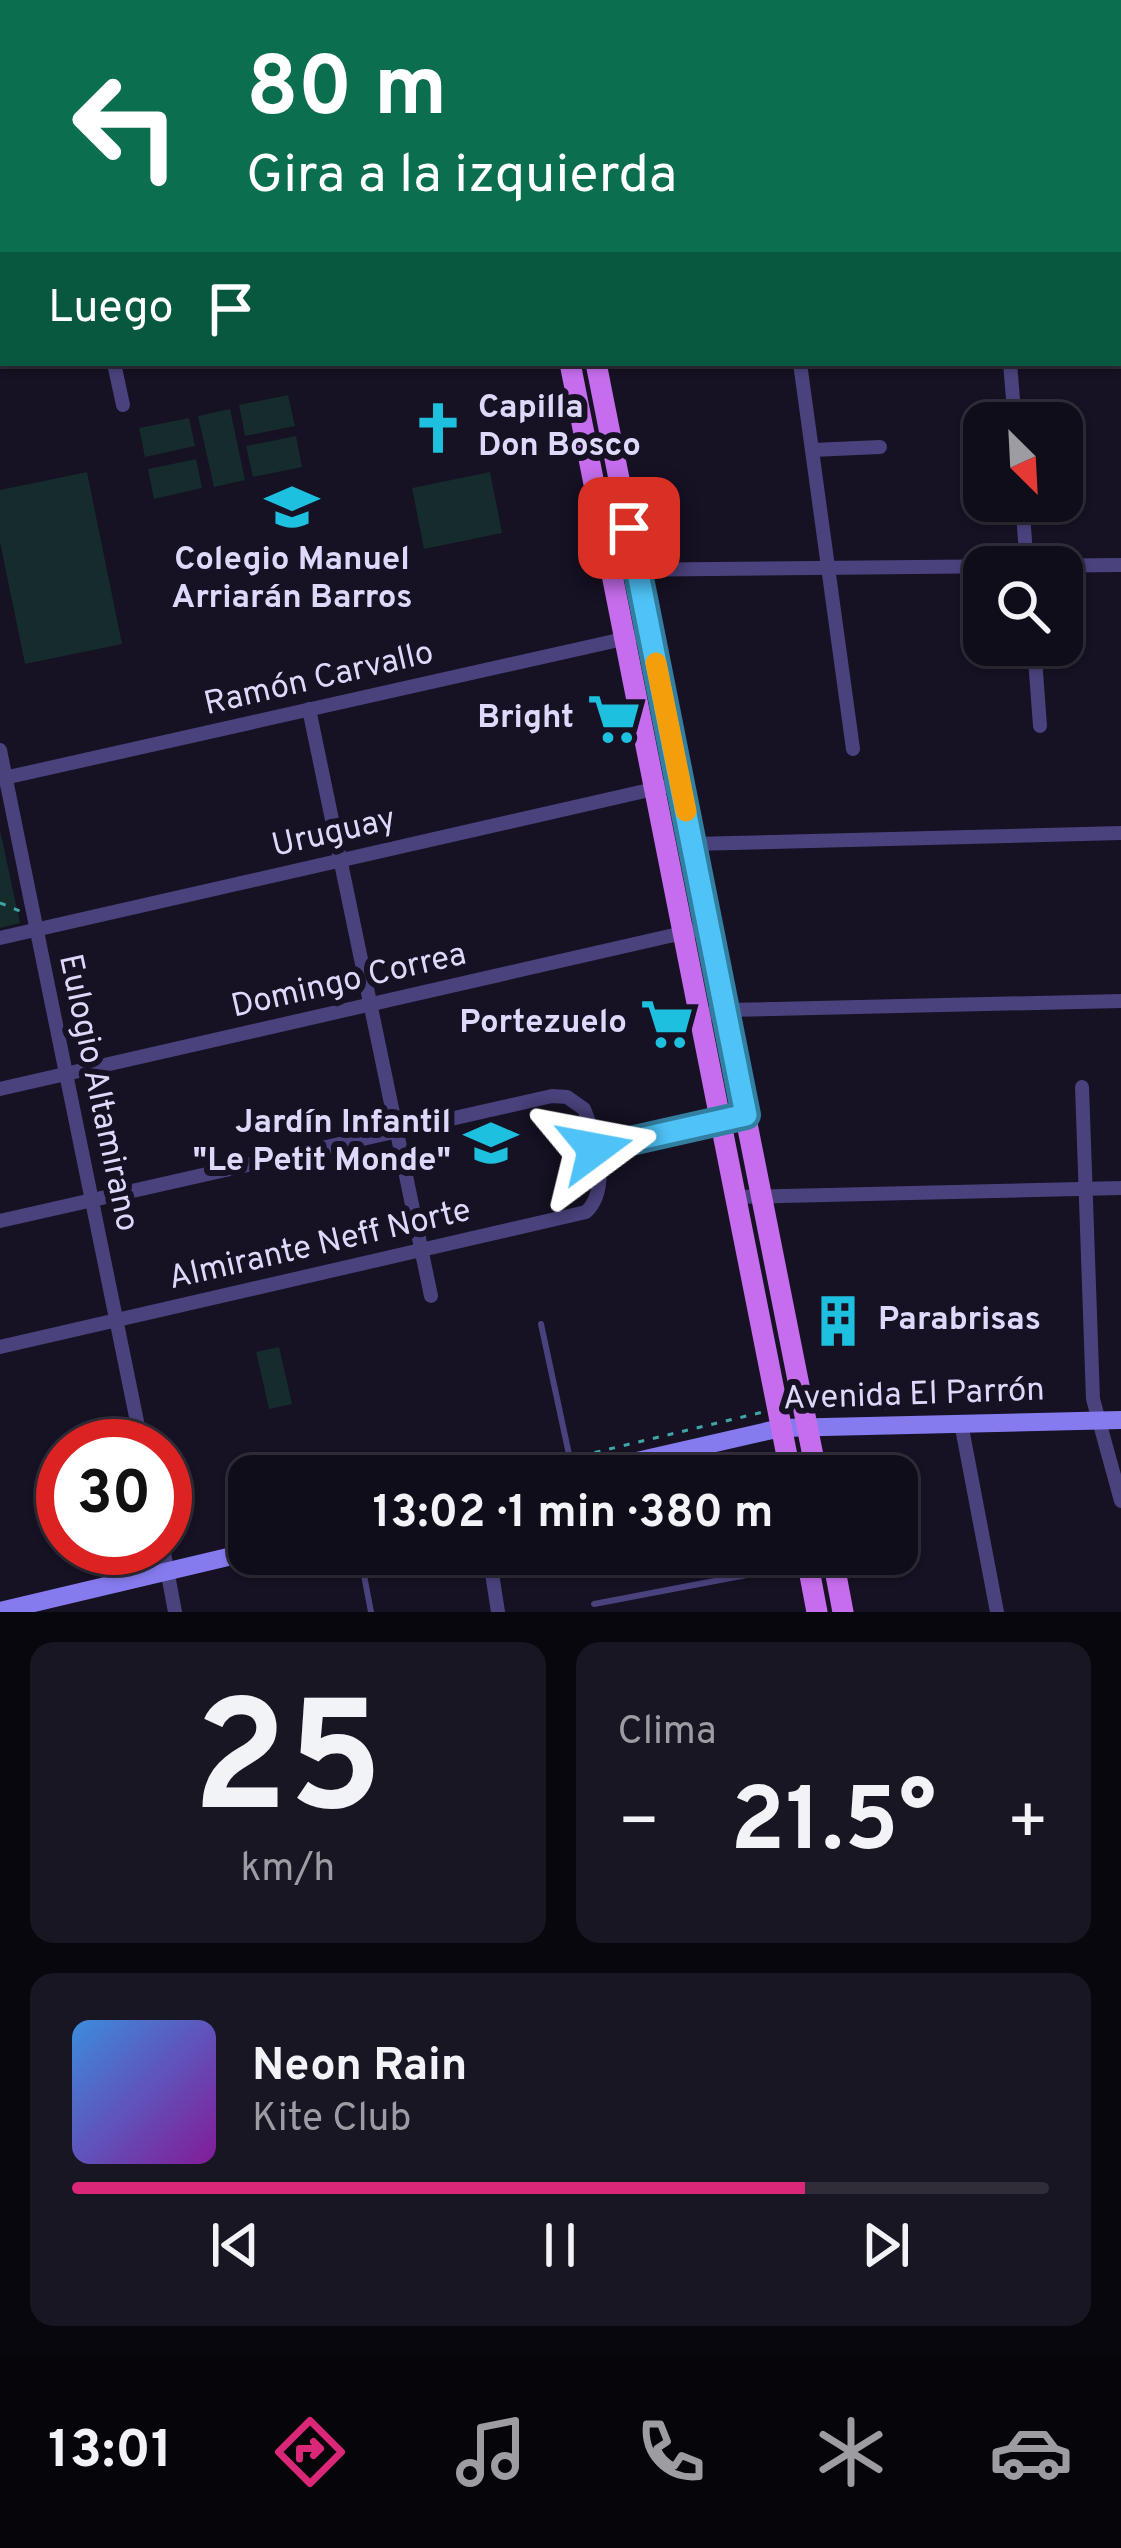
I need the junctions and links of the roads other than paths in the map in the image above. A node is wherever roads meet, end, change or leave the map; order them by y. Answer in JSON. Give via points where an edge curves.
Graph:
{"nodes":[{"id":1,"x":115,"y":366,"type":"edge"},
{"id":2,"x":571,"y":366,"type":"edge"},
{"id":3,"x":597,"y":366,"type":"edge"},
{"id":4,"x":800,"y":366,"type":"edge"},
{"id":5,"x":1010,"y":366,"type":"edge"},
{"id":6,"x":1013,"y":402,"type":"edge"},
{"id":7,"x":124,"y":405,"type":"dead end"},
{"id":8,"x":880,"y":447,"type":"dead end"},
{"id":9,"x":812,"y":450,"type":"junction"},
{"id":10,"x":1083,"y":565,"type":"edge"},
{"id":11,"x":1121,"y":565,"type":"edge"},
{"id":12,"x":963,"y":566,"type":"edge"},
{"id":13,"x":828,"y":567,"type":"junction"},
{"id":14,"x":638,"y":569,"type":"junction"},
{"id":15,"x":612,"y":571,"type":"junction"},
{"id":16,"x":650,"y":633,"type":"junction"},
{"id":17,"x":625,"y":638,"type":"junction"},
{"id":18,"x":1036,"y":666,"type":"edge"},
{"id":19,"x":309,"y":710,"type":"junction"},
{"id":20,"x":1040,"y":726,"type":"dead end"},
{"id":21,"x":853,"y":749,"type":"dead end"},
{"id":22,"x":0,"y":750,"type":"edge"},
{"id":23,"x":3,"y":778,"type":"edge"},
{"id":24,"x":680,"y":783,"type":"junction"},
{"id":25,"x":655,"y":789,"type":"junction"},
{"id":26,"x":1121,"y":833,"type":"edge"},
{"id":27,"x":692,"y":844,"type":"junction"},
{"id":28,"x":338,"y":861,"type":"junction"},
{"id":29,"x":35,"y":922,"type":"junction"},
{"id":30,"x":709,"y":927,"type":"junction"},
{"id":31,"x":684,"y":933,"type":"junction"},
{"id":32,"x":0,"y":938,"type":"edge"},
{"id":33,"x":1121,"y":1000,"type":"edge"},
{"id":34,"x":367,"y":1005,"type":"junction"},
{"id":35,"x":726,"y":1010,"type":"junction"},
{"id":36,"x":700,"y":1016,"type":"junction"},
{"id":37,"x":65,"y":1074,"type":"junction"},
{"id":38,"x":1082,"y":1087,"type":"dead end"},
{"id":39,"x":0,"y":1089,"type":"edge"},
{"id":40,"x":746,"y":1115,"type":"junction"},
{"id":41,"x":721,"y":1121,"type":"junction"},
{"id":42,"x":395,"y":1133,"type":"junction"},
{"id":43,"x":595,"y":1149,"type":"junction"},
{"id":44,"x":1121,"y":1187,"type":"edge"},
{"id":45,"x":1085,"y":1189,"type":"junction"},
{"id":46,"x":736,"y":1197,"type":"junction"},
{"id":47,"x":763,"y":1197,"type":"junction"},
{"id":48,"x":92,"y":1201,"type":"junction"},
{"id":49,"x":0,"y":1221,"type":"edge"},
{"id":50,"x":421,"y":1251,"type":"junction"},
{"id":51,"x":431,"y":1296,"type":"dead end"},
{"id":52,"x":117,"y":1321,"type":"junction"},
{"id":53,"x":541,"y":1324,"type":"dead end"},
{"id":54,"x":0,"y":1347,"type":"edge"},
{"id":55,"x":137,"y":1419,"type":"edge"},
{"id":56,"x":1096,"y":1420,"type":"junction"},
{"id":57,"x":1121,"y":1420,"type":"edge"},
{"id":58,"x":961,"y":1423,"type":"junction"},
{"id":59,"x":807,"y":1426,"type":"junction"},
{"id":60,"x":781,"y":1428,"type":"junction"},
{"id":61,"x":569,"y":1455,"type":"edge"},
{"id":62,"x":647,"y":1455,"type":"edge"},
{"id":63,"x":787,"y":1455,"type":"edge"},
{"id":64,"x":813,"y":1455,"type":"edge"},
{"id":65,"x":1121,"y":1501,"type":"edge"},
{"id":66,"x":228,"y":1557,"type":"edge"},
{"id":67,"x":192,"y":1565,"type":"edge"},
{"id":68,"x":154,"y":1575,"type":"edge"},
{"id":69,"x":168,"y":1575,"type":"edge"},
{"id":70,"x":364,"y":1575,"type":"edge"},
{"id":71,"x":492,"y":1575,"type":"edge"},
{"id":72,"x":731,"y":1575,"type":"edge"},
{"id":73,"x":810,"y":1575,"type":"edge"},
{"id":74,"x":836,"y":1575,"type":"edge"},
{"id":75,"x":63,"y":1604,"type":"edge"},
{"id":76,"x":594,"y":1604,"type":"dead end"},
{"id":77,"x":0,"y":1611,"type":"edge"},
{"id":78,"x":175,"y":1612,"type":"edge"},
{"id":79,"x":371,"y":1612,"type":"edge"},
{"id":80,"x":498,"y":1612,"type":"edge"},
{"id":81,"x":817,"y":1612,"type":"edge"},
{"id":82,"x":843,"y":1612,"type":"edge"},
{"id":83,"x":997,"y":1612,"type":"edge"}],
"edges":[{"from":1,"to":7,"type":"street"},
{"from":2,"to":15,"type":"main road"},
{"from":3,"to":14,"type":"main road"},
{"from":4,"to":9,"type":"street"},
{"from":5,"to":6,"type":"street"},
{"from":8,"to":9,"type":"street"},
{"from":9,"to":13,"type":"street"},
{"from":10,"to":11,"type":"street"},
{"from":12,"to":13,"type":"street"},
{"from":13,"to":14,"type":"street"},
{"from":13,"to":21,"type":"street"},
{"from":14,"to":15,"type":"street"},
{"from":14,"to":16,"type":"main road"},
{"from":15,"to":17,"type":"main road"},
{"from":16,"to":17,"type":"street","name":"Ramón Carvallo"},
{"from":16,"to":24,"type":"main road"},
{"from":17,"to":19,"type":"street","name":"Ramón Carvallo"},
{"from":17,"to":25,"type":"main road"},
{"from":18,"to":20,"type":"street"},
{"from":19,"to":23,"type":"street","name":"Ramón Carvallo"},
{"from":19,"to":28,"type":"street"},
{"from":22,"to":23,"type":"street","name":"Eulogio Altamirano"},
{"from":23,"to":29,"type":"street","name":"Eulogio Altamirano"},
{"from":24,"to":25,"type":"street","name":"Uruguay"},
{"from":24,"to":27,"type":"main road"},
{"from":25,"to":28,"type":"street","name":"Uruguay"},
{"from":25,"to":31,"type":"main road"},
{"from":26,"to":27,"type":"street"},
{"from":27,"to":30,"type":"main road"},
{"from":28,"to":29,"type":"street","name":"Uruguay"},
{"from":28,"to":34,"type":"street"},
{"from":29,"to":32,"type":"street","name":"Uruguay"},
{"from":29,"to":37,"type":"street","name":"Eulogio Altamirano"},
{"from":30,"to":31,"type":"street","name":"Domingo Correa"},
{"from":30,"to":35,"type":"main road"},
{"from":31,"to":34,"type":"street","name":"Domingo Correa"},
{"from":31,"to":36,"type":"main road"},
{"from":33,"to":35,"type":"street"},
{"from":34,"to":37,"type":"street","name":"Domingo Correa"},
{"from":34,"to":42,"type":"street"},
{"from":35,"to":36,"type":"street"},
{"from":35,"to":40,"type":"main road"},
{"from":36,"to":41,"type":"main road"},
{"from":37,"to":39,"type":"street","name":"Domingo Correa"},
{"from":37,"to":48,"type":"street","name":"Eulogio Altamirano"},
{"from":38,"to":45,"type":"street"},
{"from":40,"to":41,"type":"street"},
{"from":40,"to":47,"type":"main road"},
{"from":41,"to":43,"type":"street"},
{"from":41,"to":46,"type":"main road"},
{"from":42,"to":43,"type":"street","via":[[560,1096],[584,1109]]},
{"from":42,"to":48,"type":"street"},
{"from":42,"to":50,"type":"street"},
{"from":43,"to":50,"type":"street","name":"Almirante Neff Norte","via":[[599,1190],[586,1212]]},
{"from":44,"to":45,"type":"street"},
{"from":45,"to":47,"type":"street"},
{"from":45,"to":56,"type":"street"},
{"from":46,"to":47,"type":"street"},
{"from":46,"to":60,"type":"main road"},
{"from":47,"to":59,"type":"main road"},
{"from":48,"to":49,"type":"street"},
{"from":48,"to":52,"type":"street","name":"Eulogio Altamirano"},
{"from":50,"to":51,"type":"street"},
{"from":50,"to":52,"type":"street","name":"Almirante Neff Norte"},
{"from":52,"to":54,"type":"street","name":"Almirante Neff Norte"},
{"from":52,"to":55,"type":"street","name":"Eulogio Altamirano"},
{"from":53,"to":61,"type":"lane"},
{"from":56,"to":57,"type":"main road","name":"Avenida El Parrón"},
{"from":56,"to":58,"type":"main road","name":"Avenida El Parrón"},
{"from":56,"to":65,"type":"street"},
{"from":58,"to":59,"type":"main road","name":"Avenida El Parrón"},
{"from":58,"to":83,"type":"street"},
{"from":59,"to":60,"type":"main road","name":"Avenida El Parrón"},
{"from":59,"to":64,"type":"main road"},
{"from":60,"to":62,"type":"main road","name":"Avenida El Parrón"},
{"from":60,"to":63,"type":"main road"},
{"from":66,"to":67,"type":"main road"},
{"from":68,"to":75,"type":"main road"},
{"from":69,"to":78,"type":"street"},
{"from":70,"to":79,"type":"lane"},
{"from":71,"to":80,"type":"street"},
{"from":72,"to":76,"type":"lane"},
{"from":73,"to":81,"type":"main road"},
{"from":74,"to":82,"type":"main road"},
{"from":75,"to":77,"type":"main road"}]}
